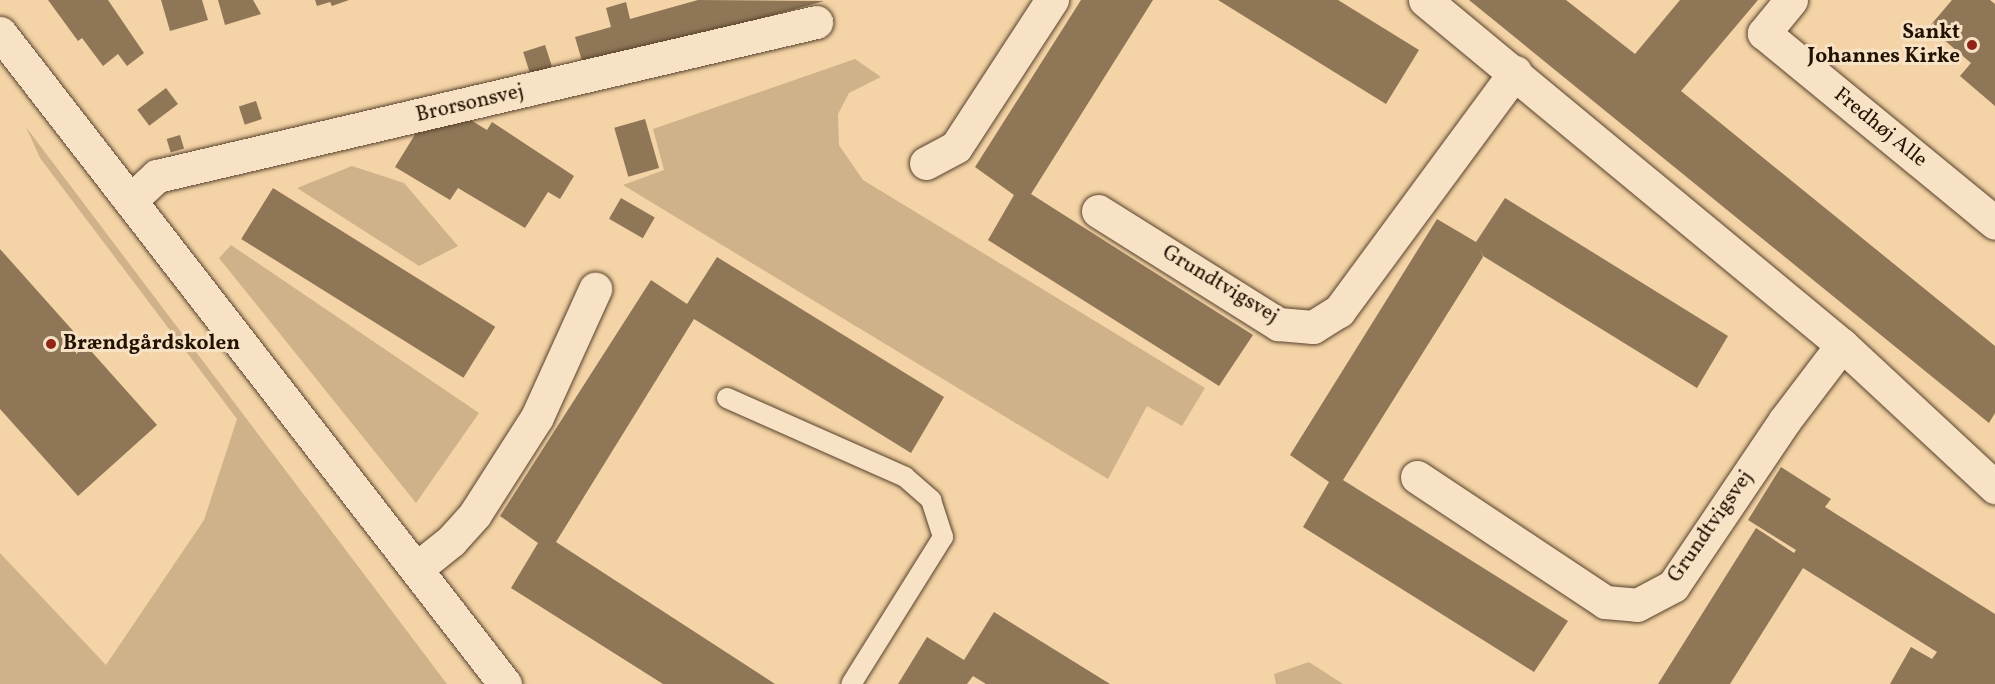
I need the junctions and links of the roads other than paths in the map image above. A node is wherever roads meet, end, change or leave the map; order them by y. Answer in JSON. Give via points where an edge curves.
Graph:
{"nodes":[{"id":1,"x":1052,"y":0,"type":"edge"},
{"id":2,"x":1425,"y":0,"type":"edge"},
{"id":3,"x":1791,"y":0,"type":"edge"},
{"id":4,"x":816,"y":22,"type":"dead end"},
{"id":5,"x":0,"y":33,"type":"edge"},
{"id":6,"x":1515,"y":72,"type":"junction"},
{"id":7,"x":926,"y":163,"type":"dead end"},
{"id":8,"x":132,"y":199,"type":"junction"},
{"id":9,"x":1098,"y":211,"type":"dead end"},
{"id":10,"x":1995,"y":223,"type":"edge"},
{"id":11,"x":595,"y":289,"type":"dead end"},
{"id":12,"x":1842,"y":345,"type":"junction"},
{"id":13,"x":727,"y":398,"type":"dead end"},
{"id":14,"x":1417,"y":477,"type":"dead end"},
{"id":15,"x":1995,"y":487,"type":"edge"},
{"id":16,"x":416,"y":569,"type":"junction"},
{"id":17,"x":505,"y":684,"type":"edge"},
{"id":18,"x":851,"y":684,"type":"edge"}],
"edges":[{"from":1,"to":7,"type":"street","via":[[956,147]]},
{"from":2,"to":6,"type":"street"},
{"from":3,"to":10,"type":"street","name":"Fredhøj Alle","via":[[1764,33]]},
{"from":4,"to":8,"type":"street","name":"Brorsonsvej","via":[[158,176]]},
{"from":5,"to":8,"type":"street"},
{"from":6,"to":9,"type":"street","name":"Grundtvigsvej","via":[[1339,311],[1313,327],[1278,324]]},
{"from":6,"to":12,"type":"street"},
{"from":8,"to":16,"type":"street"},
{"from":11,"to":16,"type":"street","via":[[537,417],[475,513],[451,541]]},
{"from":12,"to":14,"type":"street","name":"Grundtvigsvej","via":[[1785,420],[1673,586],[1637,605],[1605,602]]},
{"from":12,"to":15,"type":"street"},
{"from":13,"to":18,"type":"lane","via":[[905,477],[931,500],[943,537]]},
{"from":16,"to":17,"type":"street"}]}
